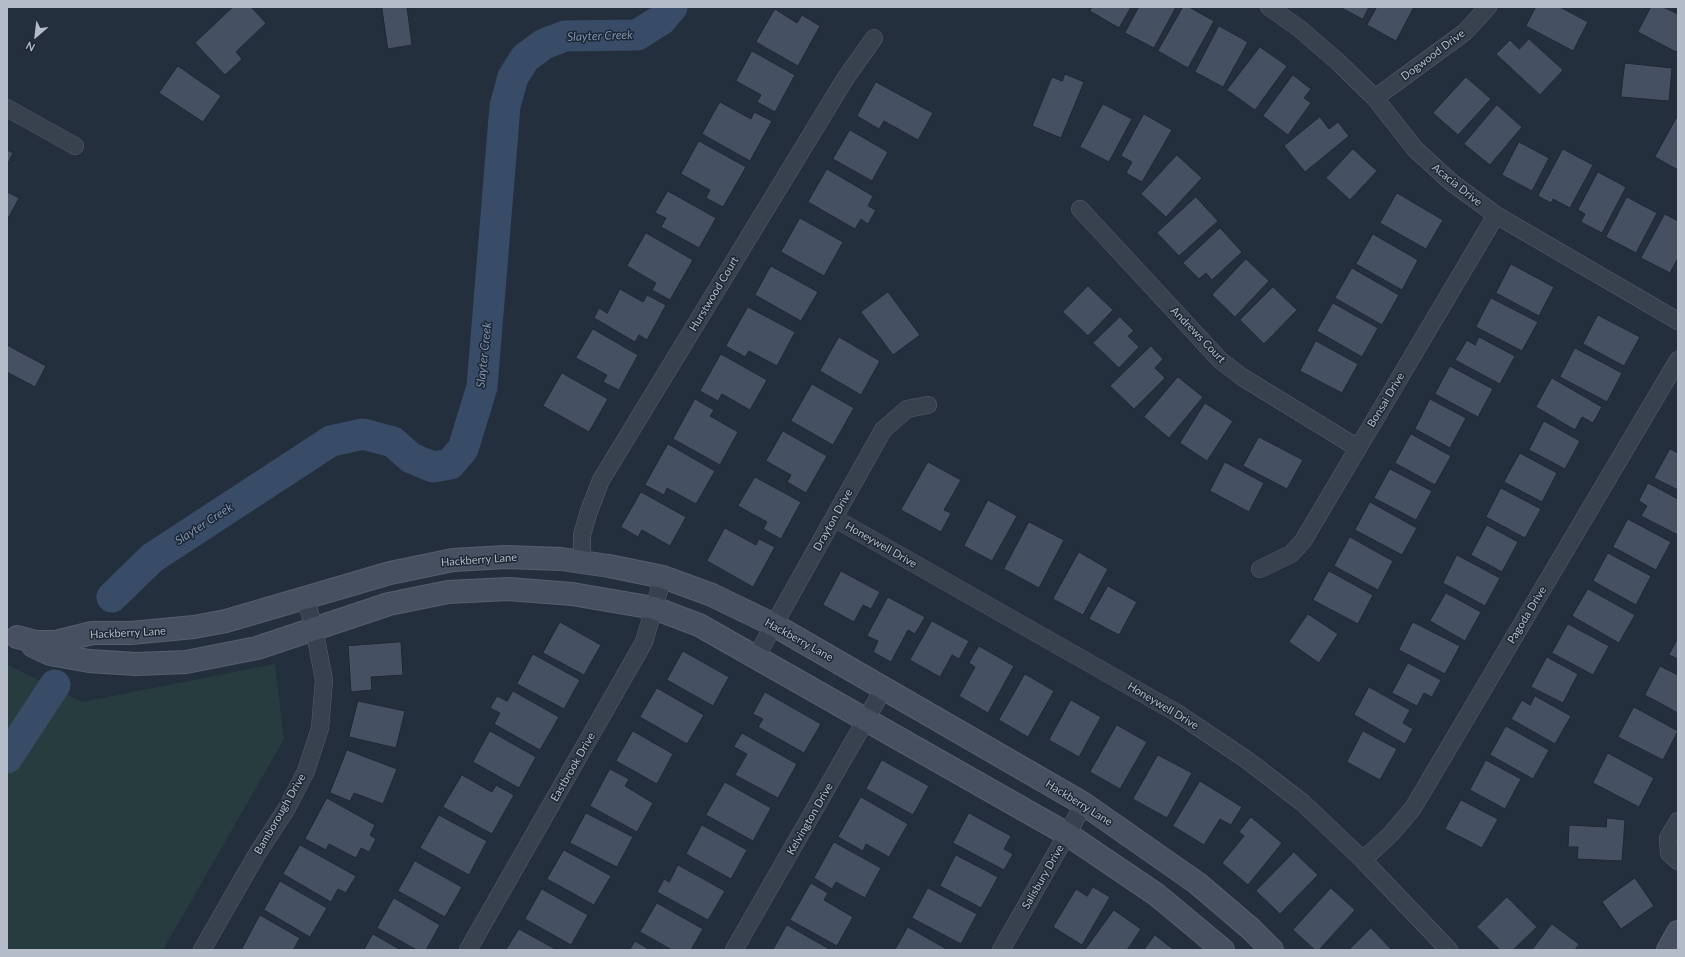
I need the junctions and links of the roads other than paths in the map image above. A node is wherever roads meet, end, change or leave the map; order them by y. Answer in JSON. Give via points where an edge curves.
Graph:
{"nodes":[{"id":1,"x":1269,"y":7,"type":"edge"},
{"id":2,"x":1488,"y":7,"type":"edge"},
{"id":3,"x":874,"y":38,"type":"dead end"},
{"id":4,"x":1375,"y":98,"type":"junction"},
{"id":5,"x":7,"y":108,"type":"edge"},
{"id":6,"x":75,"y":146,"type":"dead end"},
{"id":7,"x":1080,"y":209,"type":"dead end"},
{"id":8,"x":1496,"y":215,"type":"junction"},
{"id":9,"x":1678,"y":321,"type":"edge"},
{"id":10,"x":1678,"y":360,"type":"edge"},
{"id":11,"x":928,"y":406,"type":"dead end"},
{"id":12,"x":1358,"y":448,"type":"junction"},
{"id":13,"x":834,"y":518,"type":"junction"},
{"id":14,"x":582,"y":562,"type":"junction"},
{"id":15,"x":1260,"y":569,"type":"dead end"},
{"id":16,"x":663,"y":577,"type":"junction"},
{"id":17,"x":305,"y":596,"type":"junction"},
{"id":18,"x":654,"y":608,"type":"junction"},
{"id":19,"x":774,"y":625,"type":"junction"},
{"id":20,"x":314,"y":628,"type":"junction"},
{"id":21,"x":12,"y":634,"type":"edge"},
{"id":22,"x":756,"y":657,"type":"junction"},
{"id":23,"x":884,"y":688,"type":"junction"},
{"id":24,"x":867,"y":720,"type":"junction"},
{"id":25,"x":1084,"y":804,"type":"junction"},
{"id":26,"x":1678,"y":821,"type":"edge"},
{"id":27,"x":1067,"y":834,"type":"junction"},
{"id":28,"x":1363,"y":860,"type":"junction"},
{"id":29,"x":1678,"y":861,"type":"edge"},
{"id":30,"x":1678,"y":932,"type":"edge"},
{"id":31,"x":1007,"y":948,"type":"edge"},
{"id":32,"x":202,"y":950,"type":"edge"},
{"id":33,"x":468,"y":950,"type":"edge"},
{"id":34,"x":734,"y":950,"type":"edge"},
{"id":35,"x":1222,"y":950,"type":"edge"},
{"id":36,"x":1272,"y":950,"type":"edge"},
{"id":37,"x":1449,"y":950,"type":"edge"},
{"id":38,"x":1668,"y":950,"type":"edge"}],
"edges":[{"from":1,"to":4,"type":"street","name":"Acacia Drive","via":[[1327,52]]},
{"from":2,"to":4,"type":"street","name":"Dogwood Drive","via":[[1465,32]]},
{"from":3,"to":14,"type":"street","name":"Hurstwood Court","via":[[845,78],[601,480],[582,535]]},
{"from":4,"to":8,"type":"street","name":"Acacia Drive","via":[[1415,149],[1451,182]]},
{"from":5,"to":6,"type":"street"},
{"from":7,"to":12,"type":"street","name":"Andrews Court","via":[[1220,360],[1242,377]]},
{"from":8,"to":9,"type":"street","name":"Acacia Drive"},
{"from":8,"to":12,"type":"street","name":"Bonsai Drive"},
{"from":10,"to":28,"type":"street","name":"Pagoda Drive","via":[[1413,808],[1391,834]]},
{"from":11,"to":13,"type":"street","name":"Drayton Drive","via":[[907,409],[883,430]]},
{"from":12,"to":15,"type":"street","name":"Bonsai Drive","via":[[1303,540],[1291,554]]},
{"from":13,"to":19,"type":"street","name":"Drayton Drive"},
{"from":13,"to":28,"type":"street","name":"Honeywell Drive","via":[[1177,713],[1247,760],[1303,803]]},
{"from":14,"to":16,"type":"street","name":"Hackberry Lane"},
{"from":14,"to":17,"type":"street","name":"Hackberry Lane","via":[[506,557],[453,560],[390,572]]},
{"from":16,"to":18,"type":"street","name":"Eastbrook Drive"},
{"from":16,"to":19,"type":"street","name":"Hackberry Lane","via":[[712,595]]},
{"from":17,"to":20,"type":"street","name":"Bamborough Drive"},
{"from":17,"to":21,"type":"street","name":"Hackberry Lane","via":[[226,621],[194,627],[130,633],[92,633],[56,642],[36,642]]},
{"from":18,"to":20,"type":"street","name":"Hackberry Lane","via":[[572,594],[508,589],[448,592],[389,604]]},
{"from":18,"to":22,"type":"street","name":"Hackberry Lane","via":[[699,625]]},
{"from":18,"to":33,"type":"street","name":"Eastbrook Drive","via":[[644,642],[628,672]]},
{"from":19,"to":22,"type":"street","name":"Drayton Drive"},
{"from":19,"to":23,"type":"street","name":"Hackberry Lane"},
{"from":20,"to":21,"type":"street","name":"Hackberry Lane","via":[[257,648],[234,653],[186,662],[136,664],[65,658],[50,654]]},
{"from":20,"to":32,"type":"street","name":"Bamborough Drive","via":[[324,680],[320,728],[306,771],[287,808],[257,854]]},
{"from":22,"to":24,"type":"street","name":"Hackberry Lane"},
{"from":23,"to":24,"type":"street","name":"Kelvington Drive"},
{"from":23,"to":25,"type":"street","name":"Hackberry Lane"},
{"from":24,"to":27,"type":"street","name":"Hackberry Lane"},
{"from":24,"to":34,"type":"street","name":"Kelvington Drive"},
{"from":25,"to":27,"type":"street","name":"Salisbury Drive"},
{"from":25,"to":36,"type":"street","name":"Hackberry Lane","via":[[1197,883]]},
{"from":26,"to":29,"type":"street","via":[[1668,838],[1669,853]]},
{"from":27,"to":31,"type":"street","name":"Salisbury Drive"},
{"from":27,"to":35,"type":"street","name":"Hackberry Lane","via":[[1157,895]]},
{"from":28,"to":37,"type":"street","name":"Honeywell Drive"},
{"from":30,"to":38,"type":"street"}]}
